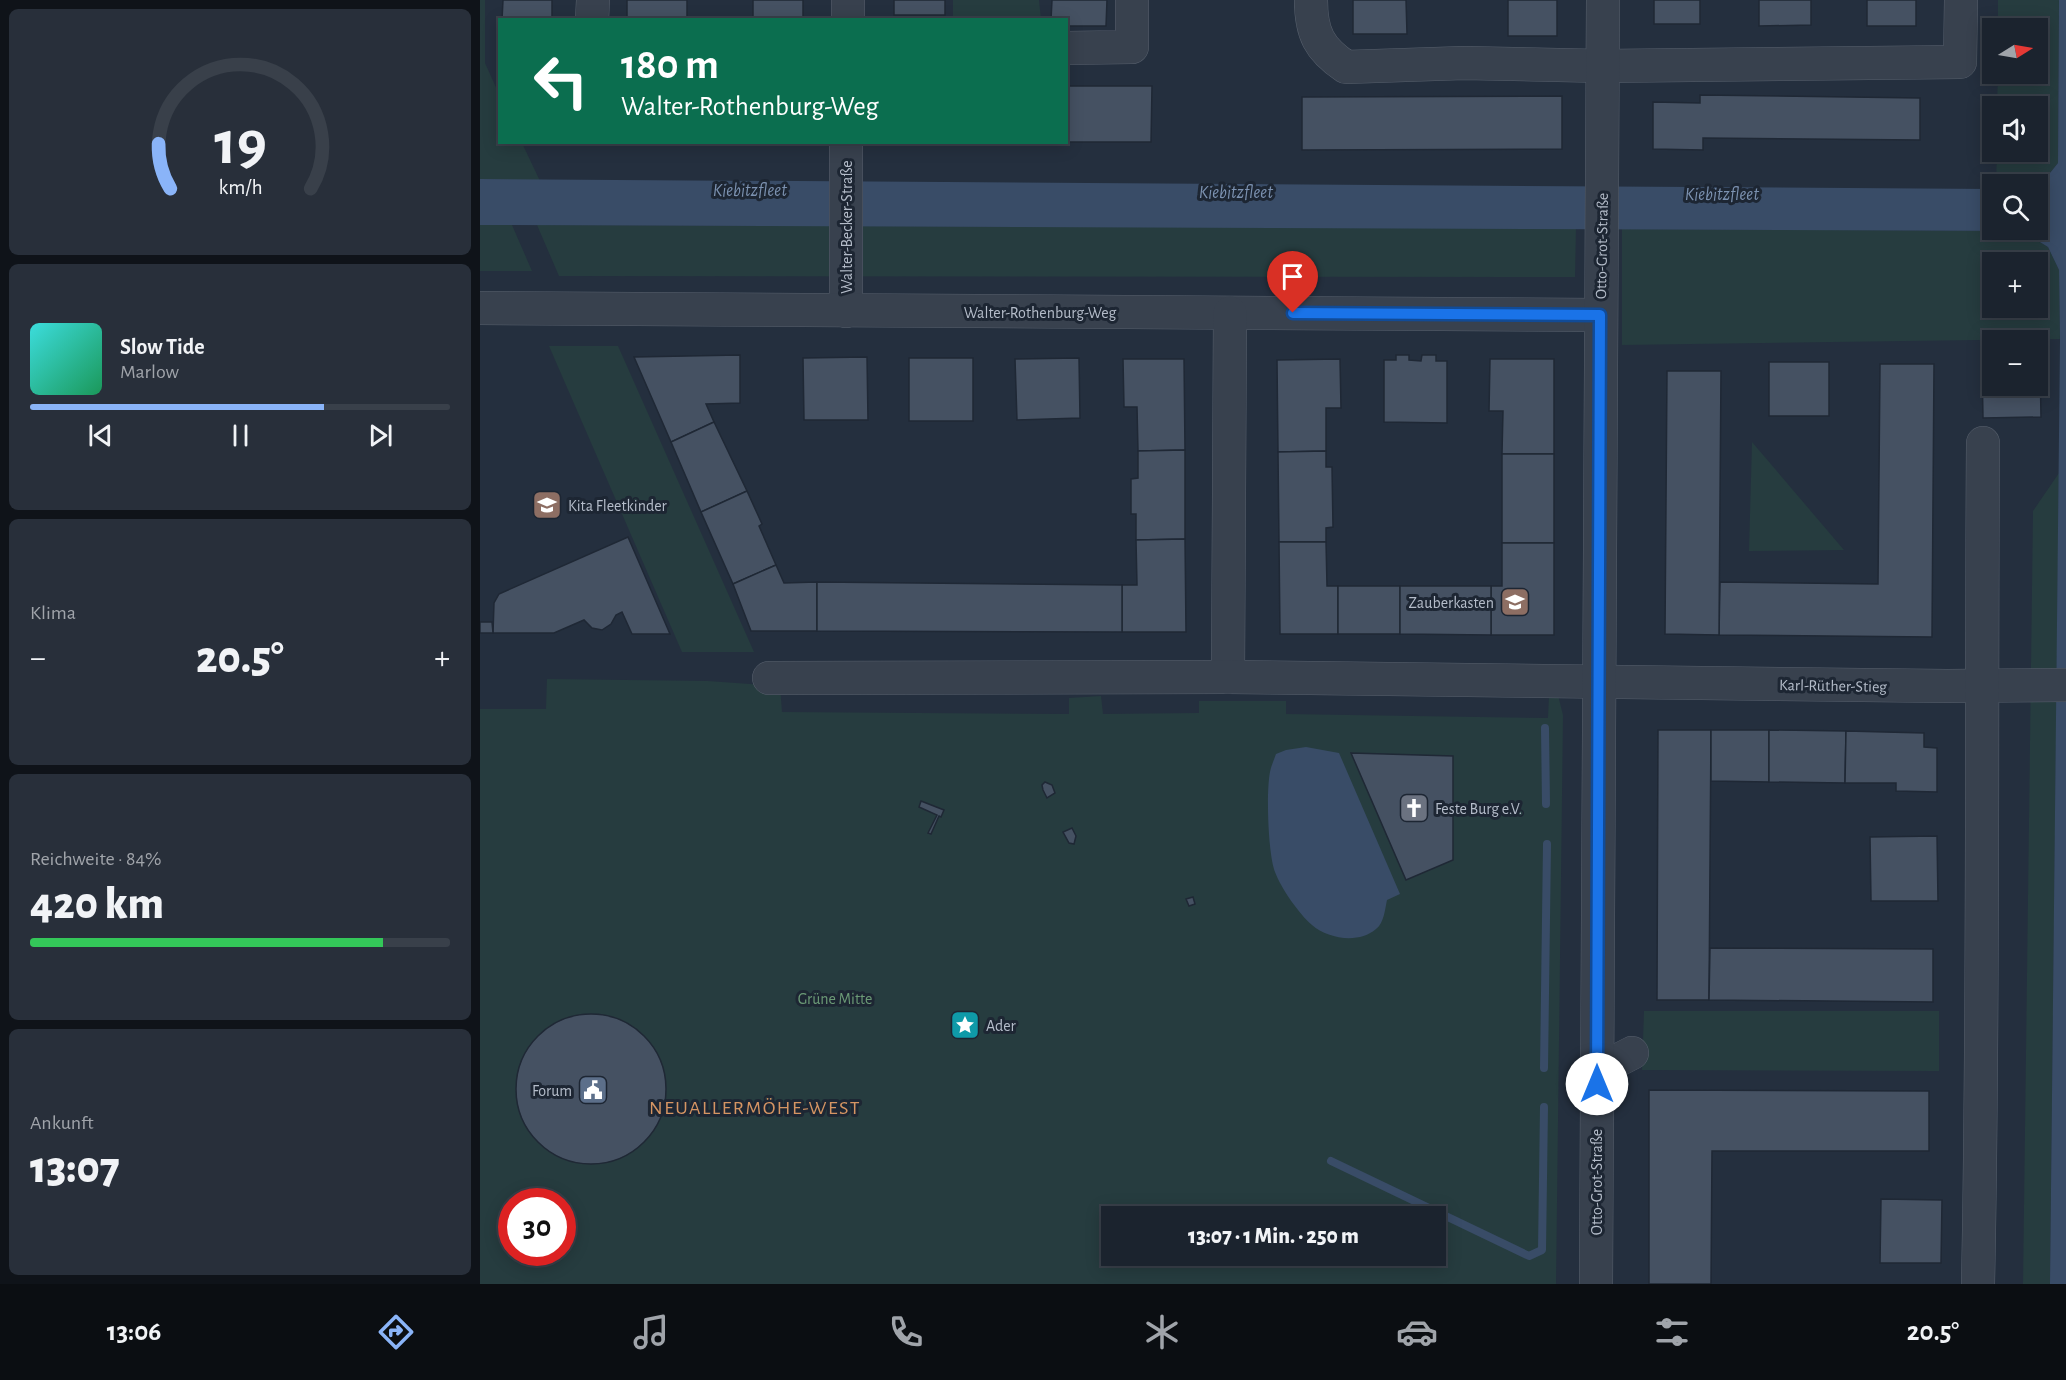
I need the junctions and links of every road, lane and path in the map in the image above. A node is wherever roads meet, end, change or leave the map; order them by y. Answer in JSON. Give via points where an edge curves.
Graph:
{"nodes":[{"id":1,"x":592,"y":0,"type":"edge"},
{"id":2,"x":848,"y":0,"type":"edge"},
{"id":3,"x":1132,"y":0,"type":"edge"},
{"id":4,"x":1311,"y":0,"type":"edge"},
{"id":5,"x":1603,"y":0,"type":"edge"},
{"id":6,"x":1961,"y":0,"type":"edge"},
{"id":7,"x":592,"y":18,"type":"edge"},
{"id":8,"x":848,"y":18,"type":"edge"},
{"id":9,"x":1068,"y":48,"type":"edge"},
{"id":10,"x":1603,"y":66,"type":"junction"},
{"id":11,"x":846,"y":156,"type":"edge"},
{"id":12,"x":480,"y":308,"type":"edge"},
{"id":13,"x":846,"y":311,"type":"junction"},
{"id":14,"x":1230,"y":313,"type":"junction"},
{"id":15,"x":1600,"y":315,"type":"junction"},
{"id":16,"x":1983,"y":443,"type":"dead end"},
{"id":17,"x":1228,"y":677,"type":"junction"},
{"id":18,"x":769,"y":678,"type":"dead end"},
{"id":19,"x":1599,"y":682,"type":"junction"},
{"id":20,"x":2054,"y":685,"type":"edge"},
{"id":21,"x":1981,"y":686,"type":"junction"},
{"id":22,"x":1632,"y":1053,"type":"dead end"},
{"id":23,"x":1597,"y":1071,"type":"junction"},
{"id":24,"x":1596,"y":1284,"type":"edge"},
{"id":25,"x":1978,"y":1284,"type":"edge"}],
"edges":[{"from":1,"to":7,"type":"street"},
{"from":2,"to":8,"type":"street"},
{"from":3,"to":9,"type":"street","via":[[1132,47]]},
{"from":4,"to":10,"type":"street","via":[[1315,33],[1322,47],[1346,67],[1464,63]]},
{"from":5,"to":10,"type":"street","name":"Otto-Grot-Straße"},
{"from":6,"to":10,"type":"street","via":[[1960,62]]},
{"from":10,"to":15,"type":"street","name":"Otto-Grot-Straße"},
{"from":11,"to":13,"type":"street","name":"Walter-Becker-Straße"},
{"from":12,"to":13,"type":"street","name":"Walter-Rothenburg-Weg"},
{"from":13,"to":14,"type":"street","name":"Walter-Rothenburg-Weg"},
{"from":14,"to":15,"type":"street","name":"Walter-Rothenburg-Weg"},
{"from":14,"to":17,"type":"street"},
{"from":15,"to":19,"type":"street","name":"Otto-Grot-Straße"},
{"from":16,"to":21,"type":"street"},
{"from":17,"to":18,"type":"street","name":"Karl-Rüther-Stieg"},
{"from":17,"to":19,"type":"street","name":"Karl-Rüther-Stieg"},
{"from":19,"to":21,"type":"street","name":"Karl-Rüther-Stieg"},
{"from":19,"to":23,"type":"street","name":"Otto-Grot-Straße"},
{"from":20,"to":21,"type":"street","name":"Karl-Rüther-Stieg"},
{"from":21,"to":25,"type":"street","via":[[1983,1083]]},
{"from":22,"to":23,"type":"street"},
{"from":23,"to":24,"type":"street","name":"Otto-Grot-Straße"}]}
